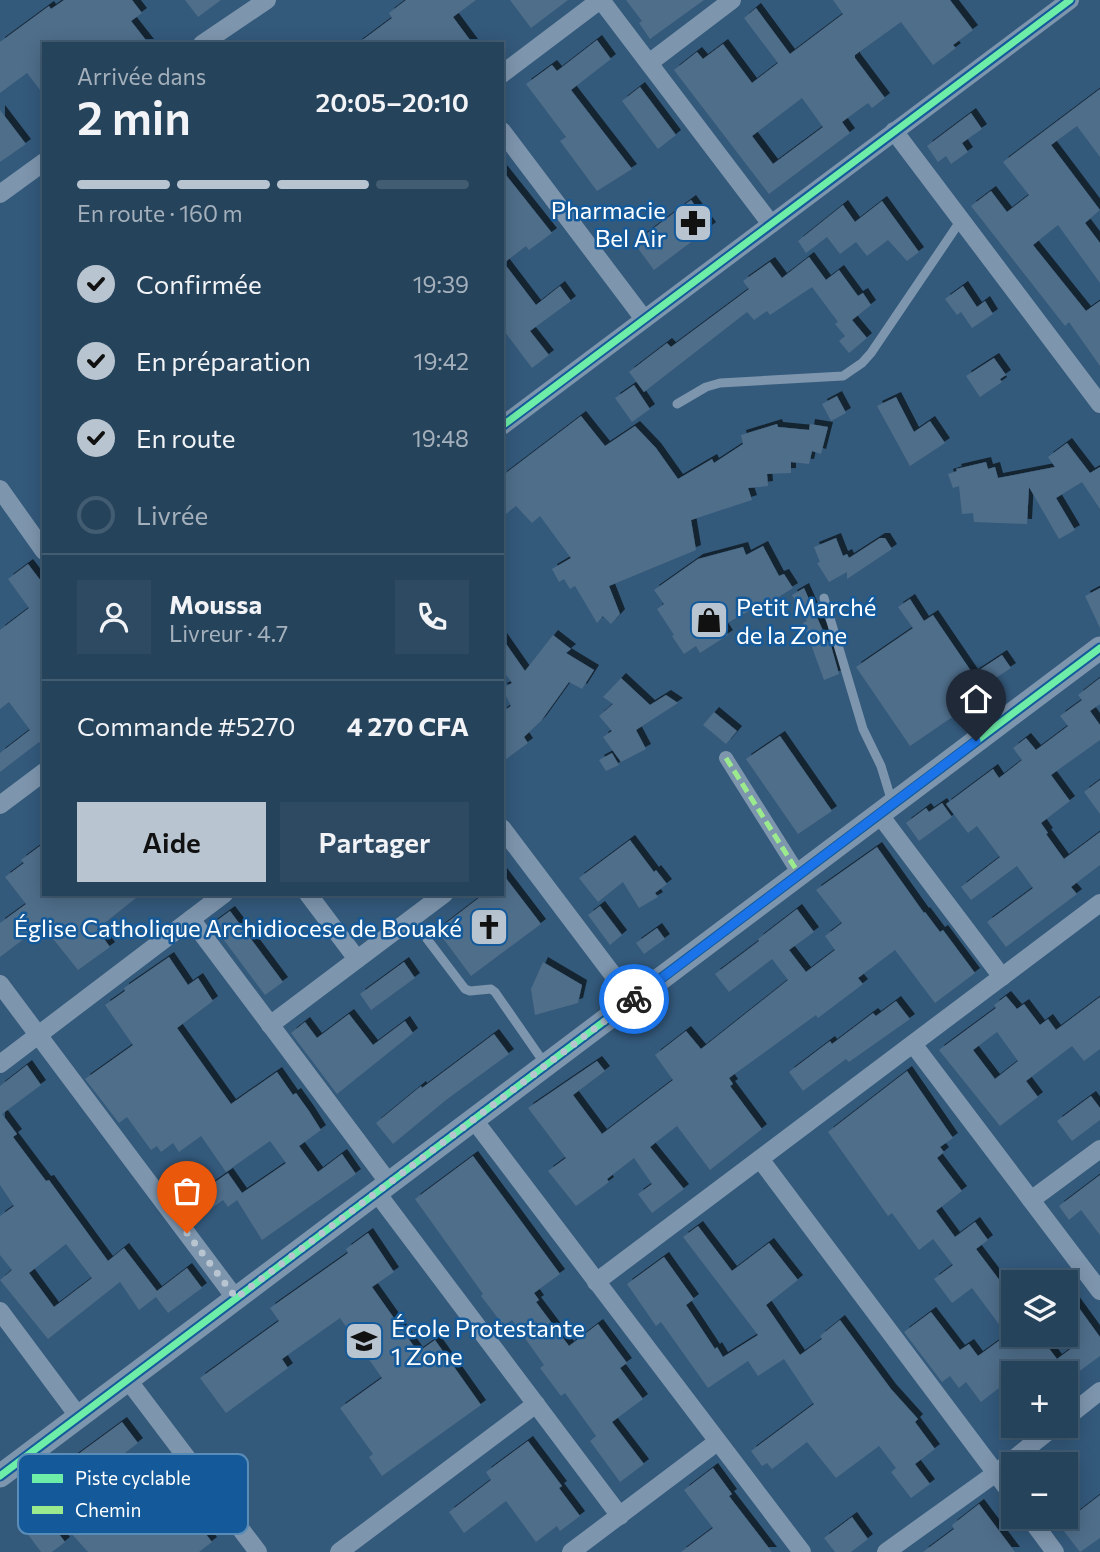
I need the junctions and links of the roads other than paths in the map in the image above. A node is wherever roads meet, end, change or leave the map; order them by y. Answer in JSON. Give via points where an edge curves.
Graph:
{"nodes":[{"id":1,"x":267,"y":0,"type":"edge"},
{"id":2,"x":601,"y":0,"type":"edge"},
{"id":3,"x":732,"y":0,"type":"edge"},
{"id":4,"x":1070,"y":0,"type":"edge"},
{"id":5,"x":205,"y":42,"type":"edge"},
{"id":6,"x":649,"y":63,"type":"junction"},
{"id":7,"x":504,"y":73,"type":"edge"},
{"id":8,"x":894,"y":131,"type":"junction"},
{"id":9,"x":504,"y":134,"type":"edge"},
{"id":10,"x":42,"y":163,"type":"edge"},
{"id":11,"x":0,"y":194,"type":"edge"},
{"id":12,"x":961,"y":220,"type":"junction"},
{"id":13,"x":771,"y":224,"type":"junction"},
{"id":14,"x":644,"y":319,"type":"junction"},
{"id":15,"x":677,"y":404,"type":"dead end"},
{"id":16,"x":1100,"y":404,"type":"edge"},
{"id":17,"x":504,"y":424,"type":"edge"},
{"id":18,"x":0,"y":489,"type":"edge"},
{"id":19,"x":37,"y":528,"type":"edge"},
{"id":20,"x":824,"y":598,"type":"dead end"},
{"id":21,"x":1100,"y":648,"type":"edge"},
{"id":22,"x":726,"y":758,"type":"dead end"},
{"id":23,"x":42,"y":774,"type":"edge"},
{"id":24,"x":0,"y":805,"type":"edge"},
{"id":25,"x":886,"y":809,"type":"junction"},
{"id":26,"x":506,"y":840,"type":"edge"},
{"id":27,"x":799,"y":874,"type":"junction"},
{"id":28,"x":221,"y":896,"type":"edge"},
{"id":29,"x":310,"y":896,"type":"edge"},
{"id":30,"x":441,"y":896,"type":"edge"},
{"id":31,"x":1100,"y":904,"type":"edge"},
{"id":32,"x":191,"y":919,"type":"junction"},
{"id":33,"x":427,"y":939,"type":"dead end"},
{"id":34,"x":357,"y":959,"type":"junction"},
{"id":35,"x":1002,"y":977,"type":"junction"},
{"id":36,"x":0,"y":985,"type":"edge"},
{"id":37,"x":632,"y":1000,"type":"junction"},
{"id":38,"x":270,"y":1025,"type":"junction"},
{"id":39,"x":38,"y":1035,"type":"junction"},
{"id":40,"x":914,"y":1044,"type":"junction"},
{"id":41,"x":0,"y":1063,"type":"edge"},
{"id":42,"x":545,"y":1065,"type":"junction"},
{"id":43,"x":474,"y":1119,"type":"junction"},
{"id":44,"x":1100,"y":1149,"type":"edge"},
{"id":45,"x":760,"y":1159,"type":"junction"},
{"id":46,"x":383,"y":1188,"type":"junction"},
{"id":47,"x":1031,"y":1200,"type":"junction"},
{"id":48,"x":596,"y":1282,"type":"junction"},
{"id":49,"x":1100,"y":1291,"type":"edge"},
{"id":50,"x":236,"y":1298,"type":"junction"},
{"id":51,"x":0,"y":1311,"type":"edge"},
{"id":52,"x":128,"y":1380,"type":"junction"},
{"id":53,"x":1100,"y":1391,"type":"edge"},
{"id":54,"x":536,"y":1404,"type":"junction"},
{"id":55,"x":1078,"y":1408,"type":"edge"},
{"id":56,"x":79,"y":1417,"type":"junction"},
{"id":57,"x":1040,"y":1438,"type":"edge"},
{"id":58,"x":717,"y":1442,"type":"junction"},
{"id":59,"x":29,"y":1454,"type":"edge"},
{"id":60,"x":181,"y":1454,"type":"edge"},
{"id":61,"x":18,"y":1463,"type":"edge"},
{"id":62,"x":996,"y":1473,"type":"junction"},
{"id":63,"x":0,"y":1476,"type":"edge"},
{"id":64,"x":1001,"y":1480,"type":"edge"},
{"id":65,"x":620,"y":1516,"type":"junction"},
{"id":66,"x":1038,"y":1529,"type":"edge"},
{"id":67,"x":238,"y":1534,"type":"edge"},
{"id":68,"x":249,"y":1549,"type":"edge"},
{"id":69,"x":339,"y":1552,"type":"edge"},
{"id":70,"x":571,"y":1552,"type":"edge"},
{"id":71,"x":802,"y":1552,"type":"edge"},
{"id":72,"x":886,"y":1552,"type":"edge"},
{"id":73,"x":1055,"y":1552,"type":"edge"}],
"edges":[{"from":1,"to":5,"type":"street"},
{"from":2,"to":6,"type":"street"},
{"from":2,"to":7,"type":"street"},
{"from":3,"to":6,"type":"street"},
{"from":4,"to":8,"type":"street"},
{"from":6,"to":13,"type":"street"},
{"from":8,"to":12,"type":"street"},
{"from":8,"to":13,"type":"street"},
{"from":9,"to":14,"type":"street"},
{"from":10,"to":11,"type":"street"},
{"from":12,"to":15,"type":"lane","via":[[871,353],[842,376],[720,383]]},
{"from":12,"to":16,"type":"street"},
{"from":13,"to":14,"type":"street"},
{"from":14,"to":17,"type":"street"},
{"from":18,"to":19,"type":"street"},
{"from":20,"to":25,"type":"lane","via":[[863,729],[878,761]]},
{"from":21,"to":25,"type":"street"},
{"from":22,"to":27,"type":"street"},
{"from":23,"to":24,"type":"street"},
{"from":25,"to":27,"type":"street"},
{"from":25,"to":35,"type":"street"},
{"from":26,"to":37,"type":"street"},
{"from":27,"to":37,"type":"street"},
{"from":28,"to":32,"type":"street"},
{"from":29,"to":34,"type":"street"},
{"from":30,"to":34,"type":"street"},
{"from":31,"to":35,"type":"street"},
{"from":32,"to":38,"type":"street"},
{"from":32,"to":39,"type":"street"},
{"from":33,"to":42,"type":"lane","via":[[465,989],[495,992]]},
{"from":34,"to":38,"type":"street"},
{"from":35,"to":40,"type":"street"},
{"from":36,"to":39,"type":"street"},
{"from":37,"to":42,"type":"street"},
{"from":38,"to":46,"type":"street"},
{"from":39,"to":41,"type":"street"},
{"from":39,"to":50,"type":"street"},
{"from":40,"to":45,"type":"street"},
{"from":40,"to":47,"type":"street"},
{"from":42,"to":43,"type":"street"},
{"from":43,"to":46,"type":"street"},
{"from":43,"to":48,"type":"street"},
{"from":44,"to":47,"type":"street"},
{"from":45,"to":48,"type":"street"},
{"from":45,"to":62,"type":"street"},
{"from":46,"to":50,"type":"street"},
{"from":46,"to":54,"type":"street"},
{"from":47,"to":49,"type":"street"},
{"from":48,"to":58,"type":"street"},
{"from":50,"to":52,"type":"street"},
{"from":51,"to":56,"type":"street"},
{"from":52,"to":56,"type":"street"},
{"from":52,"to":60,"type":"street"},
{"from":53,"to":55,"type":"street"},
{"from":54,"to":65,"type":"street"},
{"from":54,"to":69,"type":"street"},
{"from":56,"to":59,"type":"street"},
{"from":57,"to":62,"type":"street"},
{"from":58,"to":65,"type":"street"},
{"from":58,"to":71,"type":"street"},
{"from":61,"to":63,"type":"street"},
{"from":62,"to":64,"type":"street"},
{"from":62,"to":72,"type":"street"},
{"from":65,"to":70,"type":"street"},
{"from":66,"to":73,"type":"street"},
{"from":67,"to":68,"type":"street"}]}
